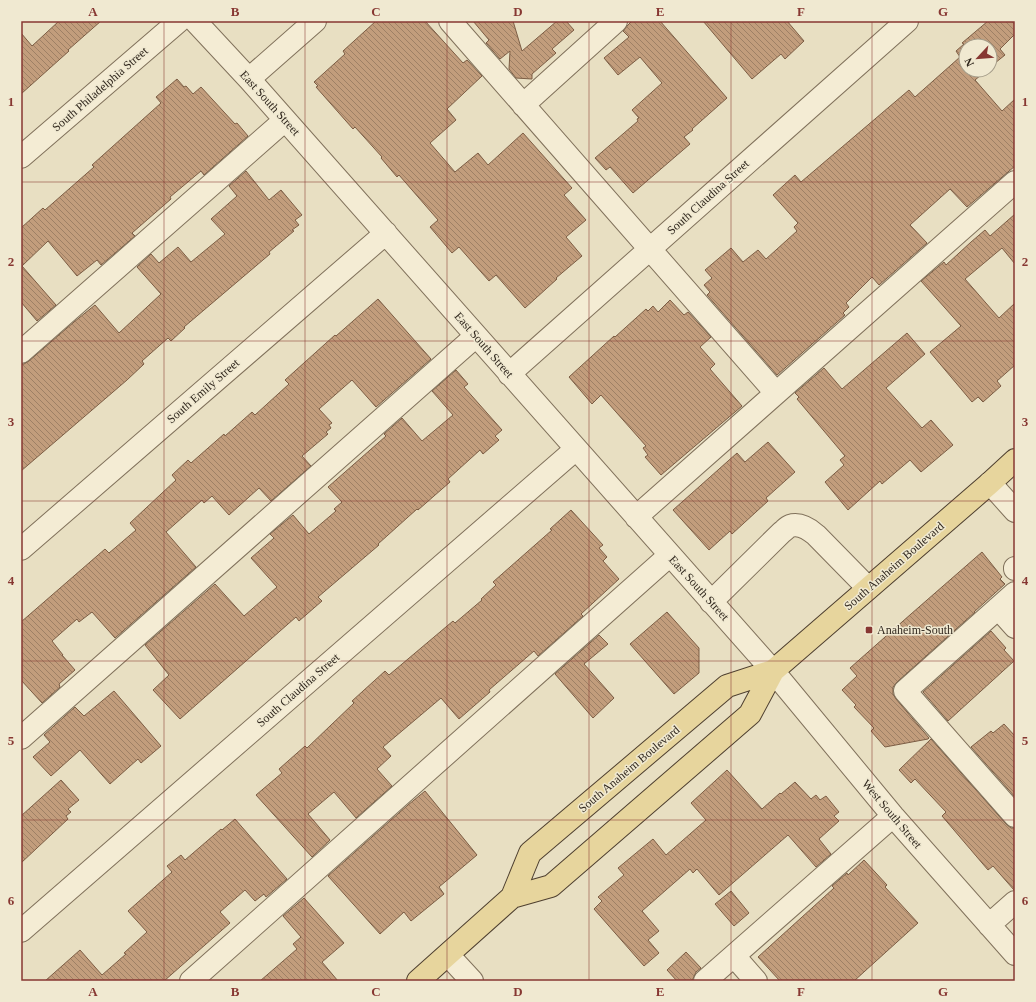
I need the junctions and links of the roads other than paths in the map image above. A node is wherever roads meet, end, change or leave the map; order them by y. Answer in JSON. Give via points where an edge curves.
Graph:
{"nodes":[{"id":1,"x":179,"y":21,"type":"edge"},
{"id":2,"x":195,"y":21,"type":"edge"},
{"id":3,"x":315,"y":21,"type":"edge"},
{"id":4,"x":450,"y":21,"type":"edge"},
{"id":5,"x":616,"y":21,"type":"edge"},
{"id":6,"x":907,"y":21,"type":"edge"},
{"id":7,"x":249,"y":79,"type":"junction"},
{"id":8,"x":523,"y":104,"type":"junction"},
{"id":9,"x":285,"y":120,"type":"junction"},
{"id":10,"x":21,"y":157,"type":"edge"},
{"id":11,"x":1015,"y":182,"type":"edge"},
{"id":12,"x":386,"y":233,"type":"junction"},
{"id":13,"x":650,"y":249,"type":"junction"},
{"id":14,"x":476,"y":336,"type":"junction"},
{"id":15,"x":21,"y":352,"type":"edge"},
{"id":16,"x":510,"y":374,"type":"junction"},
{"id":17,"x":776,"y":393,"type":"junction"},
{"id":18,"x":576,"y":448,"type":"junction"},
{"id":19,"x":1015,"y":460,"type":"edge"},
{"id":20,"x":990,"y":483,"type":"junction"},
{"id":21,"x":1015,"y":511,"type":"edge"},
{"id":22,"x":636,"y":517,"type":"junction"},
{"id":23,"x":21,"y":548,"type":"edge"},
{"id":24,"x":670,"y":555,"type":"junction"},
{"id":25,"x":868,"y":588,"type":"junction"},
{"id":26,"x":1015,"y":593,"type":"edge"},
{"id":27,"x":711,"y":602,"type":"junction"},
{"id":28,"x":998,"y":608,"type":"junction"},
{"id":29,"x":1015,"y":627,"type":"edge"},
{"id":30,"x":773,"y":671,"type":"junction"},
{"id":31,"x":21,"y":738,"type":"edge"},
{"id":32,"x":893,"y":816,"type":"junction"},
{"id":33,"x":1015,"y":816,"type":"edge"},
{"id":34,"x":512,"y":897,"type":"junction"},
{"id":35,"x":1015,"y":902,"type":"edge"},
{"id":36,"x":989,"y":925,"type":"junction"},
{"id":37,"x":21,"y":931,"type":"edge"},
{"id":38,"x":448,"y":954,"type":"junction"},
{"id":39,"x":1015,"y":954,"type":"edge"},
{"id":40,"x":734,"y":956,"type":"junction"},
{"id":41,"x":191,"y":981,"type":"edge"},
{"id":42,"x":418,"y":981,"type":"edge"},
{"id":43,"x":472,"y":981,"type":"edge"},
{"id":44,"x":705,"y":981,"type":"edge"},
{"id":45,"x":756,"y":981,"type":"edge"}],
"edges":[{"from":1,"to":10,"type":"street","name":"South Philadelphia Street"},
{"from":2,"to":7,"type":"street","name":"East South Street"},
{"from":3,"to":7,"type":"street"},
{"from":4,"to":8,"type":"street"},
{"from":5,"to":8,"type":"street"},
{"from":6,"to":13,"type":"street","name":"South Claudina Street"},
{"from":7,"to":9,"type":"street","name":"East South Street"},
{"from":8,"to":13,"type":"street"},
{"from":9,"to":12,"type":"street","name":"East South Street"},
{"from":9,"to":15,"type":"street"},
{"from":11,"to":17,"type":"street"},
{"from":12,"to":14,"type":"street","name":"East South Street"},
{"from":12,"to":23,"type":"street","name":"South Emily Street"},
{"from":13,"to":16,"type":"street","name":"South Claudina Street"},
{"from":13,"to":17,"type":"street"},
{"from":14,"to":16,"type":"street","name":"East South Street"},
{"from":14,"to":31,"type":"street"},
{"from":16,"to":18,"type":"street","name":"East South Street"},
{"from":17,"to":22,"type":"street"},
{"from":18,"to":22,"type":"street","name":"East South Street"},
{"from":18,"to":37,"type":"street","name":"South Claudina Street"},
{"from":19,"to":20,"type":"main road","name":"South Anaheim Boulevard"},
{"from":20,"to":21,"type":"street"},
{"from":20,"to":25,"type":"main road","name":"South Anaheim Boulevard"},
{"from":22,"to":24,"type":"street","name":"East South Street"},
{"from":24,"to":27,"type":"street","name":"East South Street"},
{"from":24,"to":41,"type":"street"},
{"from":25,"to":27,"type":"street","via":[[816,535],[803,527],[790,526]]},
{"from":25,"to":30,"type":"main road","name":"South Anaheim Boulevard"},
{"from":26,"to":28,"type":"street"},
{"from":27,"to":30,"type":"street","name":"East South Street"},
{"from":28,"to":29,"type":"street"},
{"from":28,"to":33,"type":"street","via":[[905,691]]},
{"from":30,"to":32,"type":"street","name":"West South Street"},
{"from":30,"to":34,"type":"main road","name":"South Anaheim Boulevard","via":[[750,714],[709,750],[551,886]]},
{"from":30,"to":34,"type":"main road","name":"South Anaheim Boulevard","via":[[727,686],[530,853]]},
{"from":32,"to":36,"type":"street","name":"West South Street"},
{"from":32,"to":40,"type":"street"},
{"from":34,"to":38,"type":"main road","name":"South Anaheim Boulevard"},
{"from":35,"to":36,"type":"street"},
{"from":36,"to":39,"type":"street","name":"West South Street"},
{"from":38,"to":42,"type":"main road","name":"South Anaheim Boulevard"},
{"from":38,"to":43,"type":"street"},
{"from":40,"to":44,"type":"street"},
{"from":40,"to":45,"type":"street"}]}
